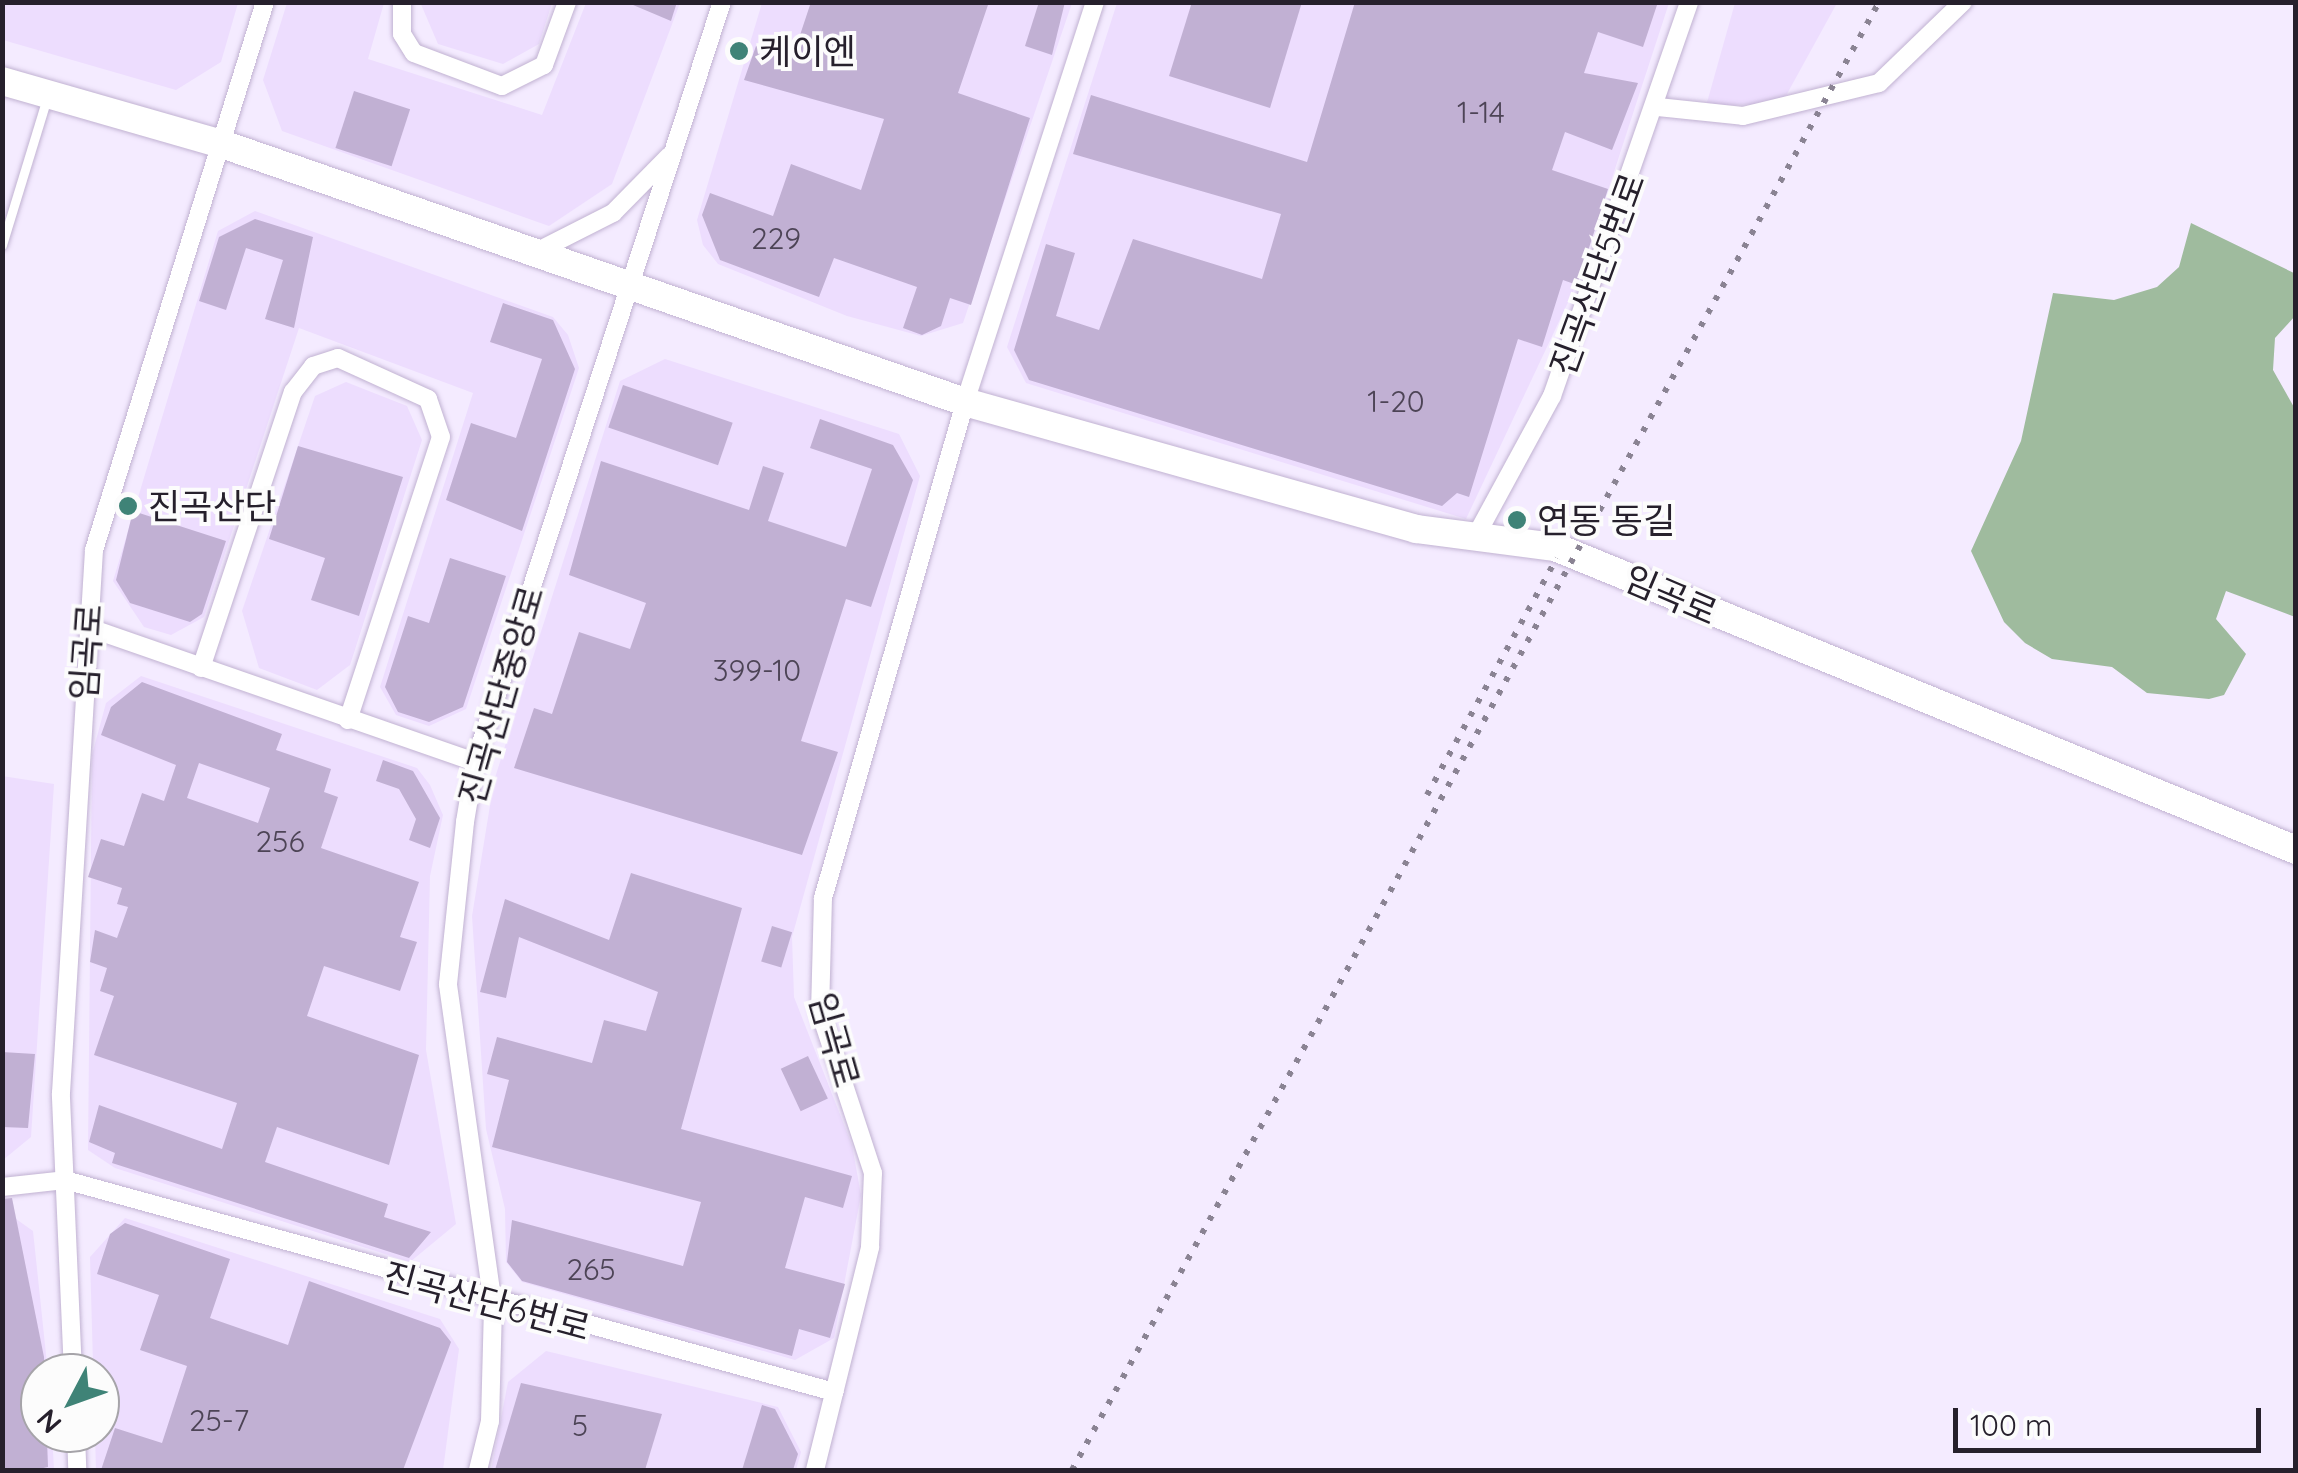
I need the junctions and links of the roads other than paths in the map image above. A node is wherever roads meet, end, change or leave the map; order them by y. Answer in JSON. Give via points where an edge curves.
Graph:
{"nodes":[{"id":1,"x":265,"y":2,"type":"edge"},
{"id":2,"x":402,"y":2,"type":"edge"},
{"id":3,"x":567,"y":2,"type":"edge"},
{"id":4,"x":722,"y":2,"type":"edge"},
{"id":5,"x":1094,"y":2,"type":"edge"},
{"id":6,"x":1689,"y":2,"type":"edge"},
{"id":7,"x":1963,"y":2,"type":"edge"},
{"id":8,"x":2,"y":81,"type":"edge"},
{"id":9,"x":49,"y":91,"type":"junction"},
{"id":10,"x":1658,"y":107,"type":"junction"},
{"id":11,"x":222,"y":144,"type":"junction"},
{"id":12,"x":676,"y":148,"type":"junction"},
{"id":13,"x":2,"y":245,"type":"edge"},
{"id":14,"x":525,"y":255,"type":"junction"},
{"id":15,"x":626,"y":291,"type":"junction"},
{"id":16,"x":965,"y":402,"type":"junction"},
{"id":17,"x":1477,"y":534,"type":"junction"},
{"id":18,"x":87,"y":627,"type":"junction"},
{"id":19,"x":201,"y":668,"type":"junction"},
{"id":20,"x":348,"y":720,"type":"junction"},
{"id":21,"x":476,"y":762,"type":"junction"},
{"id":22,"x":2296,"y":850,"type":"edge"},
{"id":23,"x":65,"y":1180,"type":"junction"},
{"id":24,"x":2,"y":1187,"type":"edge"},
{"id":25,"x":493,"y":1305,"type":"junction"},
{"id":26,"x":72,"y":1353,"type":"edge"},
{"id":27,"x":834,"y":1392,"type":"junction"},
{"id":28,"x":478,"y":1470,"type":"edge"},
{"id":29,"x":815,"y":1470,"type":"edge"}],
"edges":[{"from":1,"to":11,"type":"street"},
{"from":2,"to":3,"type":"street","via":[[402,34],[414,53],[502,86],[544,65]]},
{"from":4,"to":12,"type":"street","name":"진곡산단중앙로"},
{"from":5,"to":16,"type":"street"},
{"from":6,"to":10,"type":"street","name":"진곡산단5번로"},
{"from":7,"to":10,"type":"street","via":[[1878,83],[1743,116]]},
{"from":8,"to":9,"type":"main road","name":"임곡로"},
{"from":9,"to":11,"type":"main road","name":"임곡로"},
{"from":9,"to":13,"type":"lane"},
{"from":10,"to":17,"type":"street","name":"진곡산단5번로","via":[[1552,396]]},
{"from":11,"to":14,"type":"main road","name":"임곡로"},
{"from":11,"to":18,"type":"street","name":"임곡로","via":[[118,454],[94,550]]},
{"from":12,"to":14,"type":"street","via":[[614,213]]},
{"from":12,"to":15,"type":"street","name":"진곡산단중앙로"},
{"from":14,"to":15,"type":"main road","name":"임곡로"},
{"from":15,"to":16,"type":"main road","name":"임곡로"},
{"from":15,"to":21,"type":"street","name":"진곡산단중앙로"},
{"from":16,"to":17,"type":"main road","name":"임곡로","via":[[1416,529]]},
{"from":16,"to":27,"type":"street","name":"임곡로","via":[[823,898],[815,956],[820,1012],[873,1173],[870,1247]]},
{"from":17,"to":22,"type":"main road","name":"임곡로","via":[[1555,547]]},
{"from":18,"to":19,"type":"street"},
{"from":18,"to":23,"type":"street","name":"임곡로","via":[[61,1093]]},
{"from":19,"to":20,"type":"street"},
{"from":19,"to":20,"type":"street","via":[[293,392],[313,366],[338,358],[428,398],[441,437]]},
{"from":20,"to":21,"type":"street"},
{"from":21,"to":25,"type":"street","name":"진곡산단중앙로","via":[[448,984]]},
{"from":23,"to":24,"type":"street","name":"진곡산단6번로"},
{"from":23,"to":25,"type":"street","name":"진곡산단6번로"},
{"from":23,"to":26,"type":"street"},
{"from":25,"to":27,"type":"street","name":"진곡산단6번로"},
{"from":25,"to":28,"type":"street","name":"진곡산단중앙로","via":[[490,1420]]},
{"from":27,"to":29,"type":"street"}]}
